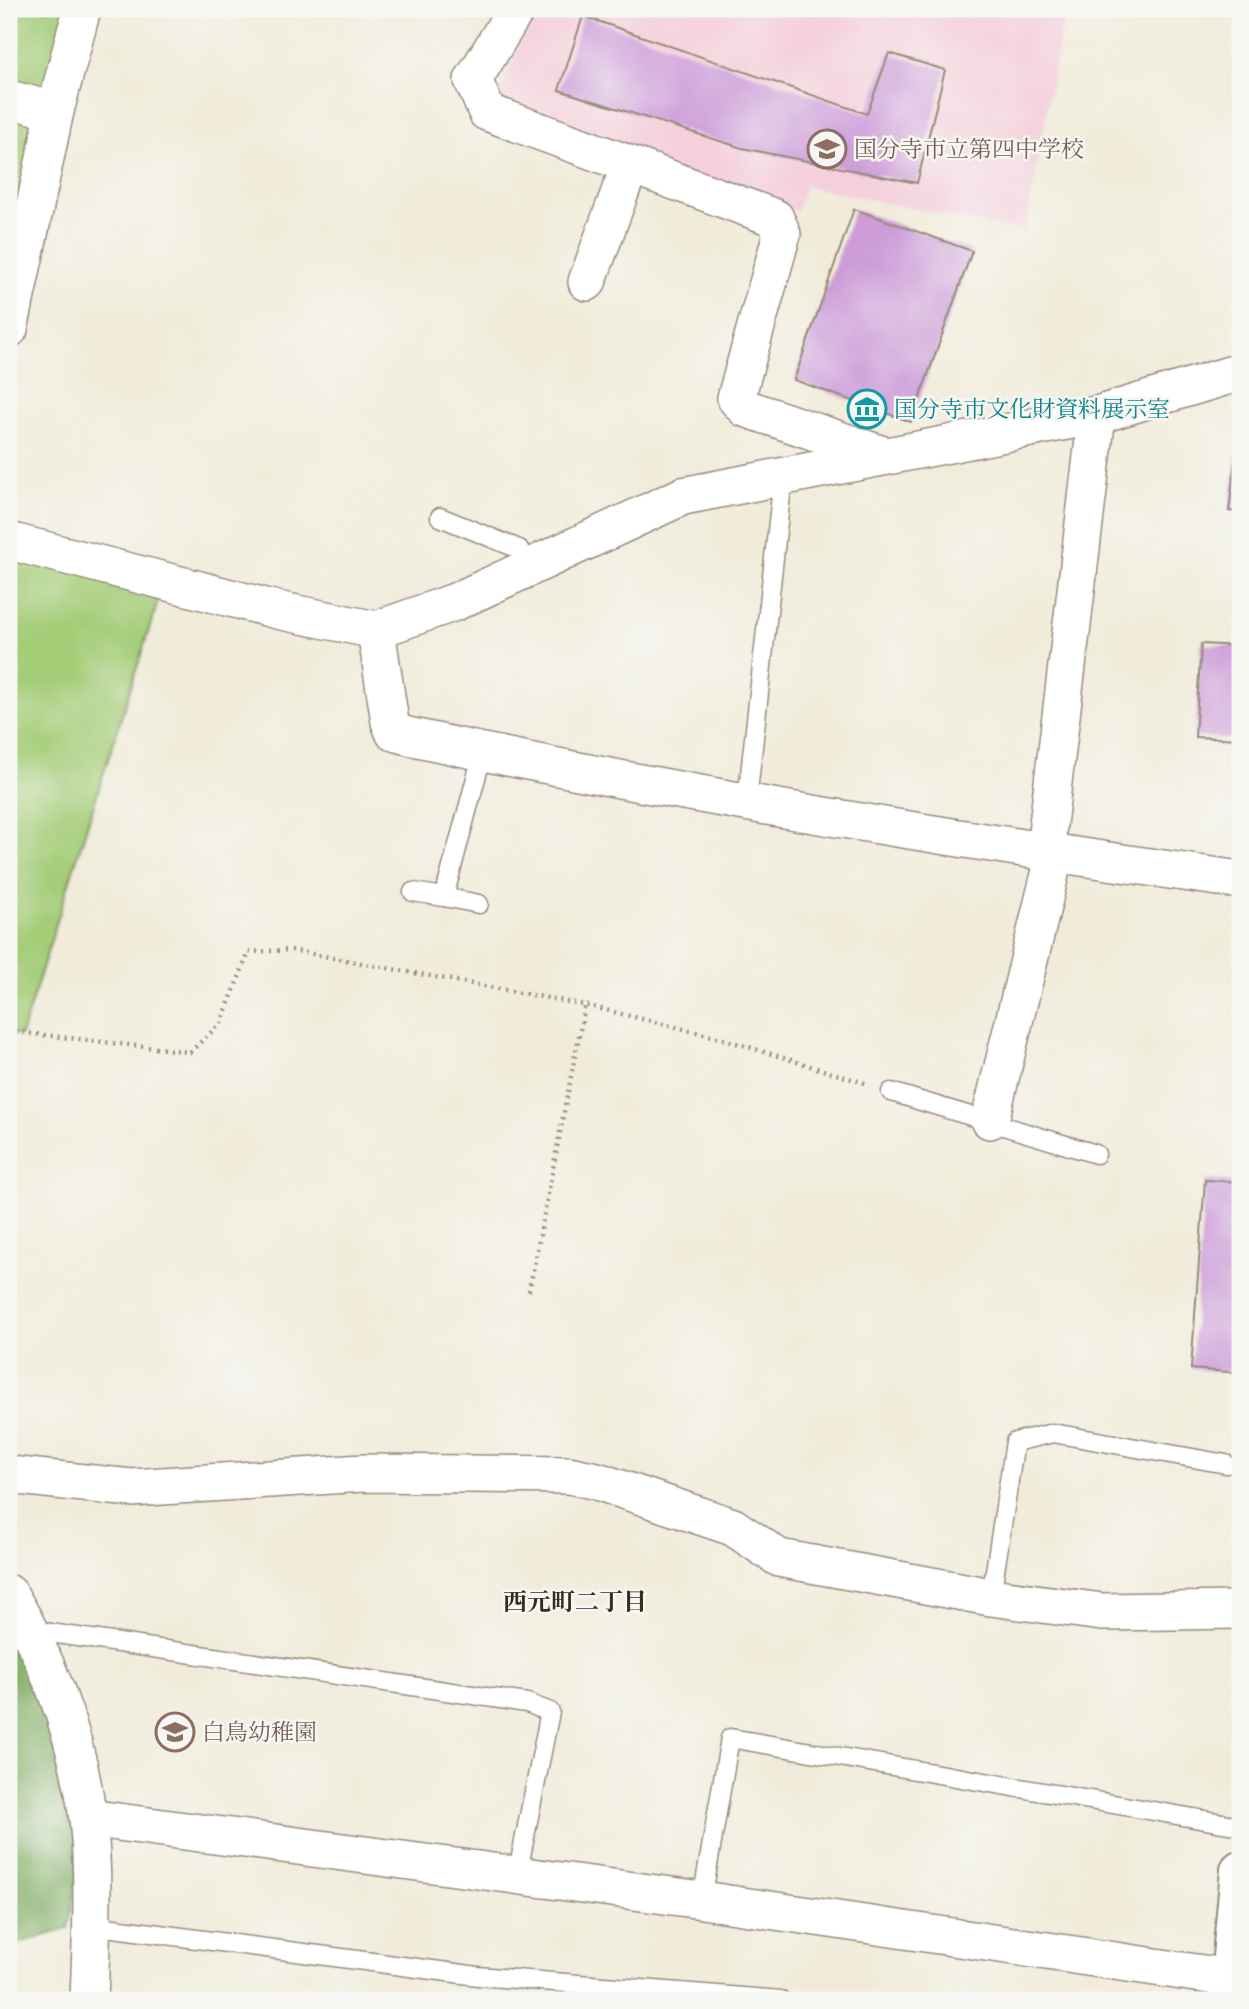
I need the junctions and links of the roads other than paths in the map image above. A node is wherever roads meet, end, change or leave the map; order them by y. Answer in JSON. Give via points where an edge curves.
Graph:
{"nodes":[{"id":1,"x":82,"y":9,"type":"edge"},
{"id":2,"x":516,"y":9,"type":"edge"},
{"id":3,"x":9,"y":99,"type":"edge"},
{"id":4,"x":55,"y":111,"type":"junction"},
{"id":5,"x":630,"y":165,"type":"junction"},
{"id":6,"x":587,"y":282,"type":"dead end"},
{"id":7,"x":9,"y":329,"type":"edge"},
{"id":8,"x":1240,"y":372,"type":"edge"},
{"id":9,"x":1097,"y":415,"type":"junction"},
{"id":10,"x":888,"y":456,"type":"junction"},
{"id":11,"x":783,"y":477,"type":"junction"},
{"id":12,"x":440,"y":517,"type":"dead end"},
{"id":13,"x":9,"y":541,"type":"edge"},
{"id":14,"x":526,"y":571,"type":"junction"},
{"id":15,"x":376,"y":630,"type":"junction"},
{"id":16,"x":483,"y":752,"type":"junction"},
{"id":17,"x":747,"y":801,"type":"junction"},
{"id":18,"x":1051,"y":853,"type":"junction"},
{"id":19,"x":1240,"y":880,"type":"edge"},
{"id":20,"x":413,"y":892,"type":"dead end"},
{"id":21,"x":444,"y":897,"type":"junction"},
{"id":22,"x":479,"y":904,"type":"dead end"},
{"id":23,"x":891,"y":1091,"type":"road end"},
{"id":24,"x":990,"y":1120,"type":"junction"},
{"id":25,"x":1096,"y":1154,"type":"dead end"},
{"id":26,"x":1226,"y":1464,"type":"dead end"},
{"id":27,"x":9,"y":1475,"type":"edge"},
{"id":28,"x":9,"y":1594,"type":"edge"},
{"id":29,"x":990,"y":1597,"type":"junction"},
{"id":30,"x":1240,"y":1609,"type":"edge"},
{"id":31,"x":30,"y":1630,"type":"junction"},
{"id":32,"x":88,"y":1818,"type":"junction"},
{"id":33,"x":1240,"y":1826,"type":"edge"},
{"id":34,"x":1240,"y":1870,"type":"edge"},
{"id":35,"x":517,"y":1876,"type":"junction"},
{"id":36,"x":702,"y":1900,"type":"junction"},
{"id":37,"x":91,"y":1925,"type":"junction"},
{"id":38,"x":1229,"y":1989,"type":"edge"},
{"id":39,"x":614,"y":1993,"type":"edge"},
{"id":40,"x":89,"y":2000,"type":"edge"},
{"id":41,"x":781,"y":2000,"type":"edge"}],
"edges":[{"from":1,"to":4,"type":"street"},
{"from":2,"to":5,"type":"street","via":[[473,80],[486,112]]},
{"from":3,"to":4,"type":"street"},
{"from":4,"to":7,"type":"street"},
{"from":5,"to":6,"type":"street"},
{"from":5,"to":10,"type":"street","via":[[775,218],[782,234],[736,398],[745,408]]},
{"from":8,"to":9,"type":"street"},
{"from":9,"to":10,"type":"street"},
{"from":9,"to":18,"type":"street","via":[[1047,833]]},
{"from":10,"to":11,"type":"street"},
{"from":11,"to":14,"type":"street","via":[[683,496]]},
{"from":11,"to":17,"type":"lane"},
{"from":12,"to":14,"type":"lane","via":[[519,549]]},
{"from":13,"to":15,"type":"street","via":[[276,610]]},
{"from":14,"to":15,"type":"street"},
{"from":15,"to":16,"type":"street","via":[[394,732]]},
{"from":16,"to":17,"type":"street"},
{"from":16,"to":21,"type":"lane"},
{"from":17,"to":18,"type":"street"},
{"from":18,"to":19,"type":"street"},
{"from":18,"to":24,"type":"street","via":[[1051,870]]},
{"from":20,"to":21,"type":"lane"},
{"from":21,"to":22,"type":"lane"},
{"from":23,"to":24,"type":"lane"},
{"from":24,"to":25,"type":"lane"},
{"from":26,"to":29,"type":"lane","via":[[1053,1433],[1015,1442]]},
{"from":27,"to":29,"type":"street","via":[[131,1488],[362,1473],[569,1475],[733,1527],[779,1558]]},
{"from":28,"to":31,"type":"street"},
{"from":29,"to":30,"type":"street","via":[[1102,1612]]},
{"from":31,"to":32,"type":"street","via":[[64,1707]]},
{"from":31,"to":35,"type":"lane","via":[[527,1703],[550,1712]]},
{"from":32,"to":35,"type":"street"},
{"from":32,"to":37,"type":"street"},
{"from":33,"to":36,"type":"lane","via":[[730,1738]]},
{"from":34,"to":38,"type":"main road"},
{"from":35,"to":36,"type":"street"},
{"from":36,"to":38,"type":"street"},
{"from":37,"to":39,"type":"lane"},
{"from":37,"to":40,"type":"street"},
{"from":39,"to":41,"type":"lane"}]}
